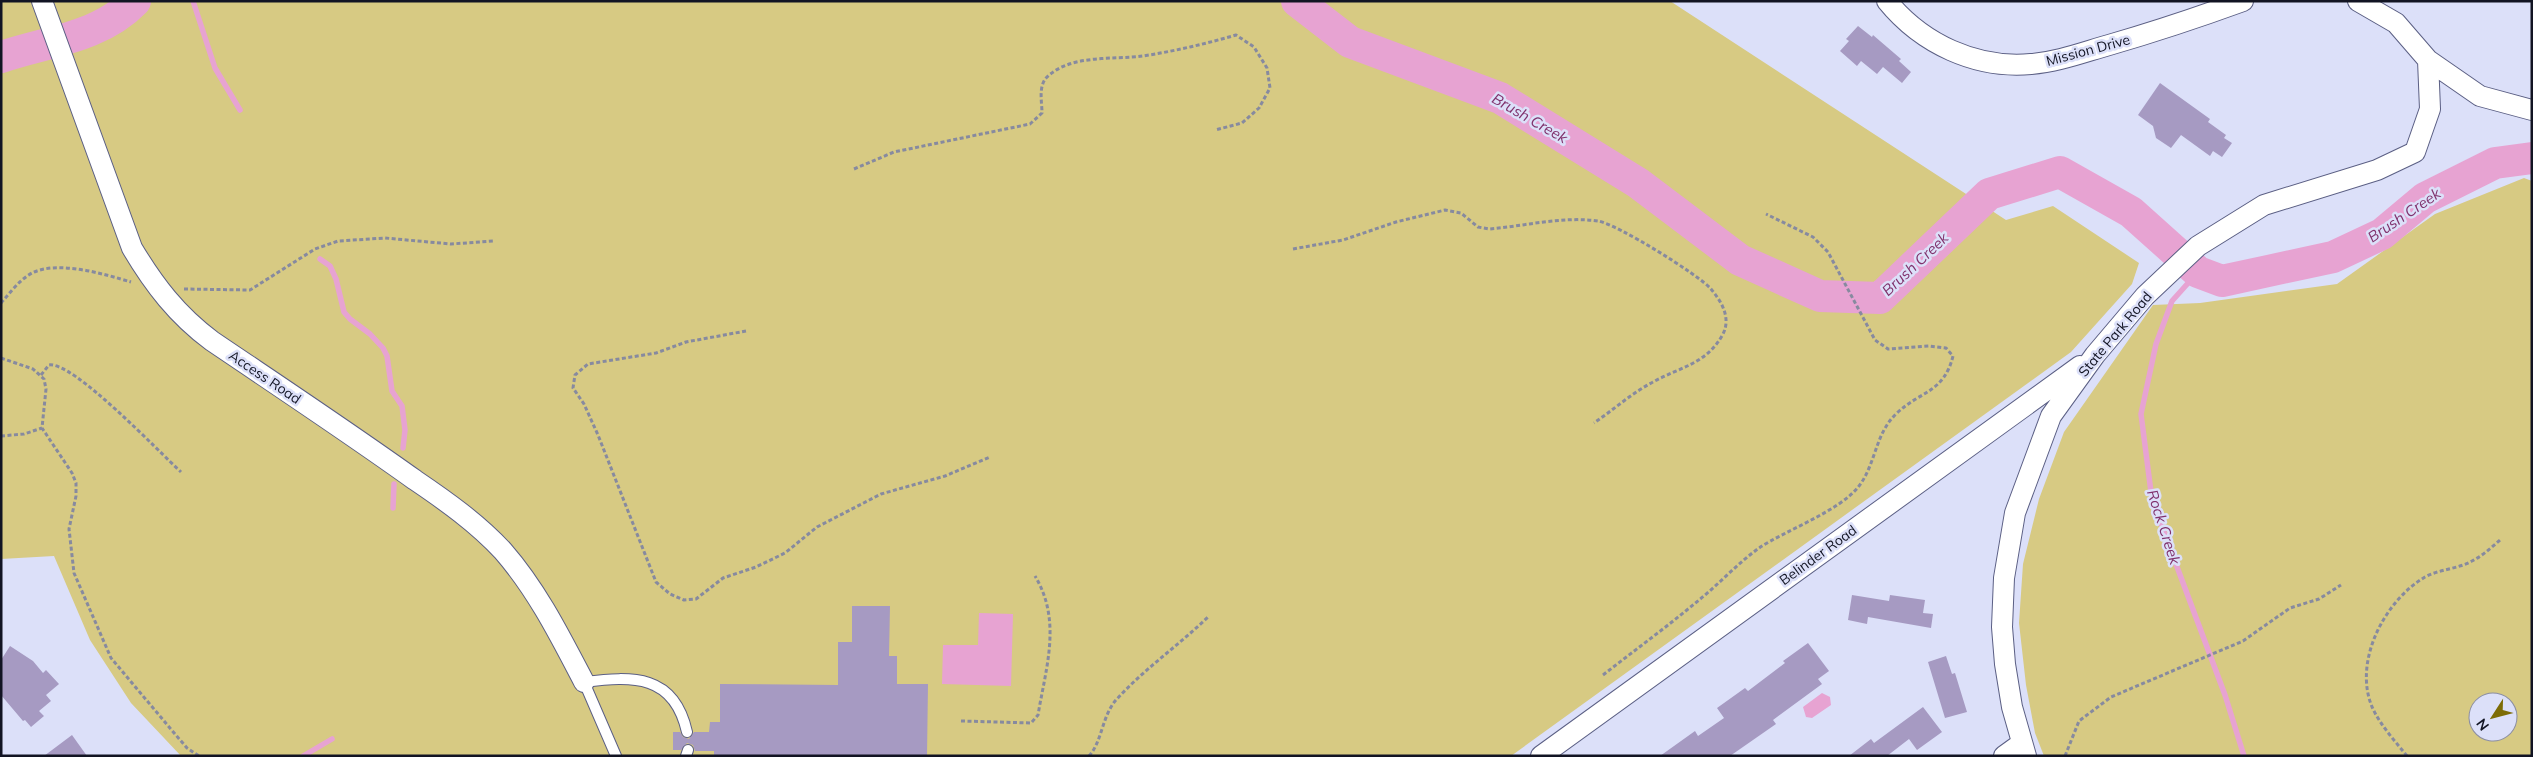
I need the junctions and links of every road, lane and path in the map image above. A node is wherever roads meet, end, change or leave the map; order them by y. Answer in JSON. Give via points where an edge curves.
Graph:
{"nodes":[{"id":1,"x":1887,"y":1,"type":"edge"},
{"id":2,"x":2243,"y":1,"type":"edge"},
{"id":3,"x":2358,"y":1,"type":"edge"},
{"id":4,"x":2386,"y":1,"type":"edge"},
{"id":5,"x":44,"y":9,"type":"edge"},
{"id":6,"x":2396,"y":24,"type":"junction"},
{"id":7,"x":2428,"y":60,"type":"junction"},
{"id":8,"x":2532,"y":110,"type":"edge"},
{"id":9,"x":1215,"y":130,"type":"dead end"},
{"id":10,"x":854,"y":169,"type":"dead end"},
{"id":11,"x":1766,"y":214,"type":"dead end"},
{"id":12,"x":494,"y":241,"type":"dead end"},
{"id":13,"x":1294,"y":249,"type":"dead end"},
{"id":14,"x":158,"y":289,"type":"junction"},
{"id":15,"x":1,"y":303,"type":"edge"},
{"id":16,"x":746,"y":331,"type":"dead end"},
{"id":17,"x":2095,"y":355,"type":"junction"},
{"id":18,"x":1,"y":358,"type":"edge"},
{"id":19,"x":40,"y":374,"type":"junction"},
{"id":20,"x":1594,"y":423,"type":"dead end"},
{"id":21,"x":42,"y":428,"type":"junction"},
{"id":22,"x":1,"y":436,"type":"edge"},
{"id":23,"x":990,"y":457,"type":"dead end"},
{"id":24,"x":181,"y":472,"type":"dead end"},
{"id":25,"x":2500,"y":540,"type":"dead end"},
{"id":26,"x":1034,"y":576,"type":"dead end"},
{"id":27,"x":2341,"y":585,"type":"dead end"},
{"id":28,"x":1208,"y":617,"type":"dead end"},
{"id":29,"x":1604,"y":675,"type":"dead end"},
{"id":30,"x":584,"y":682,"type":"junction"},
{"id":31,"x":961,"y":721,"type":"dead end"},
{"id":32,"x":687,"y":732,"type":"dead end"},
{"id":33,"x":2024,"y":749,"type":"edge"},
{"id":34,"x":199,"y":756,"type":"edge"},
{"id":35,"x":616,"y":756,"type":"edge"},
{"id":36,"x":1089,"y":756,"type":"edge"},
{"id":37,"x":1541,"y":756,"type":"edge"},
{"id":38,"x":2004,"y":756,"type":"edge"},
{"id":39,"x":2065,"y":756,"type":"edge"},
{"id":40,"x":2406,"y":756,"type":"edge"}],
"edges":[{"from":1,"to":2,"type":"street","name":"Mission Drive","via":[[1900,16],[1934,42],[1975,59],[2002,64],[2052,61]]},
{"from":3,"to":6,"type":"street"},
{"from":4,"to":6,"type":"street"},
{"from":5,"to":14,"type":"street","name":"Access Road","via":[[132,248]]},
{"from":6,"to":7,"type":"street"},
{"from":7,"to":8,"type":"street","via":[[2480,96]]},
{"from":7,"to":17,"type":"street","name":"State Park Road","via":[[2430,109],[2415,152],[2377,170],[2264,205],[2198,246],[2145,296]]},
{"from":9,"to":10,"type":"path","via":[[1242,123],[1259,108],[1270,88],[1267,68],[1254,47],[1236,35],[1194,47],[1140,56],[1086,59],[1047,77],[1042,86],[1042,114],[1030,124],[901,150]]},
{"from":11,"to":29,"type":"path","via":[[1813,237],[1828,252],[1875,340],[1888,350],[1929,346],[1946,348],[1953,356],[1949,374],[1926,395],[1897,413],[1880,434],[1872,462],[1858,487],[1836,505],[1758,549],[1700,600]]},
{"from":12,"to":14,"type":"path","via":[[451,244],[356,238],[315,249],[250,290]]},
{"from":13,"to":20,"type":"path","via":[[1343,240],[1445,210],[1461,213],[1478,226],[1489,229],[1570,220],[1600,222],[1644,242],[1711,288],[1724,307],[1727,319],[1723,333],[1703,359],[1652,382]]},
{"from":14,"to":15,"type":"path","via":[[101,273],[46,269],[32,273]]},
{"from":14,"to":30,"type":"street","name":"Access Road","via":[[171,307],[204,336],[364,442],[462,513],[522,574],[548,614]]},
{"from":16,"to":23,"type":"path","via":[[686,342],[656,353],[588,364],[575,374],[573,388],[598,435],[643,553],[656,582],[670,594],[684,600],[696,599],[724,578],[784,553],[817,526],[841,513],[881,494],[945,476]]},
{"from":17,"to":33,"type":"street","name":"State Park Road","via":[[2051,416],[2010,536],[2002,627],[2009,690]]},
{"from":17,"to":37,"type":"street","name":"Belinder Road"},
{"from":18,"to":19,"type":"path"},
{"from":19,"to":21,"type":"path","via":[[46,390]]},
{"from":19,"to":24,"type":"path","via":[[55,364],[72,372]]},
{"from":21,"to":22,"type":"path"},
{"from":21,"to":34,"type":"path","via":[[76,483],[69,529],[74,573],[111,658],[174,734]]},
{"from":25,"to":40,"type":"path","via":[[2471,562],[2445,568],[2416,583],[2392,607],[2369,650],[2367,681],[2373,709]]},
{"from":26,"to":31,"type":"path","via":[[1044,592],[1050,623],[1050,645],[1038,715],[1031,723]]},
{"from":27,"to":39,"type":"path","via":[[2320,599],[2290,608],[2243,641],[2111,697],[2079,721]]},
{"from":28,"to":36,"type":"path","via":[[1164,653],[1114,702]]},
{"from":30,"to":32,"type":"lane","via":[[620,678],[652,682],[672,696],[684,716]]},
{"from":30,"to":35,"type":"lane"},
{"from":33,"to":38,"type":"street"}]}
